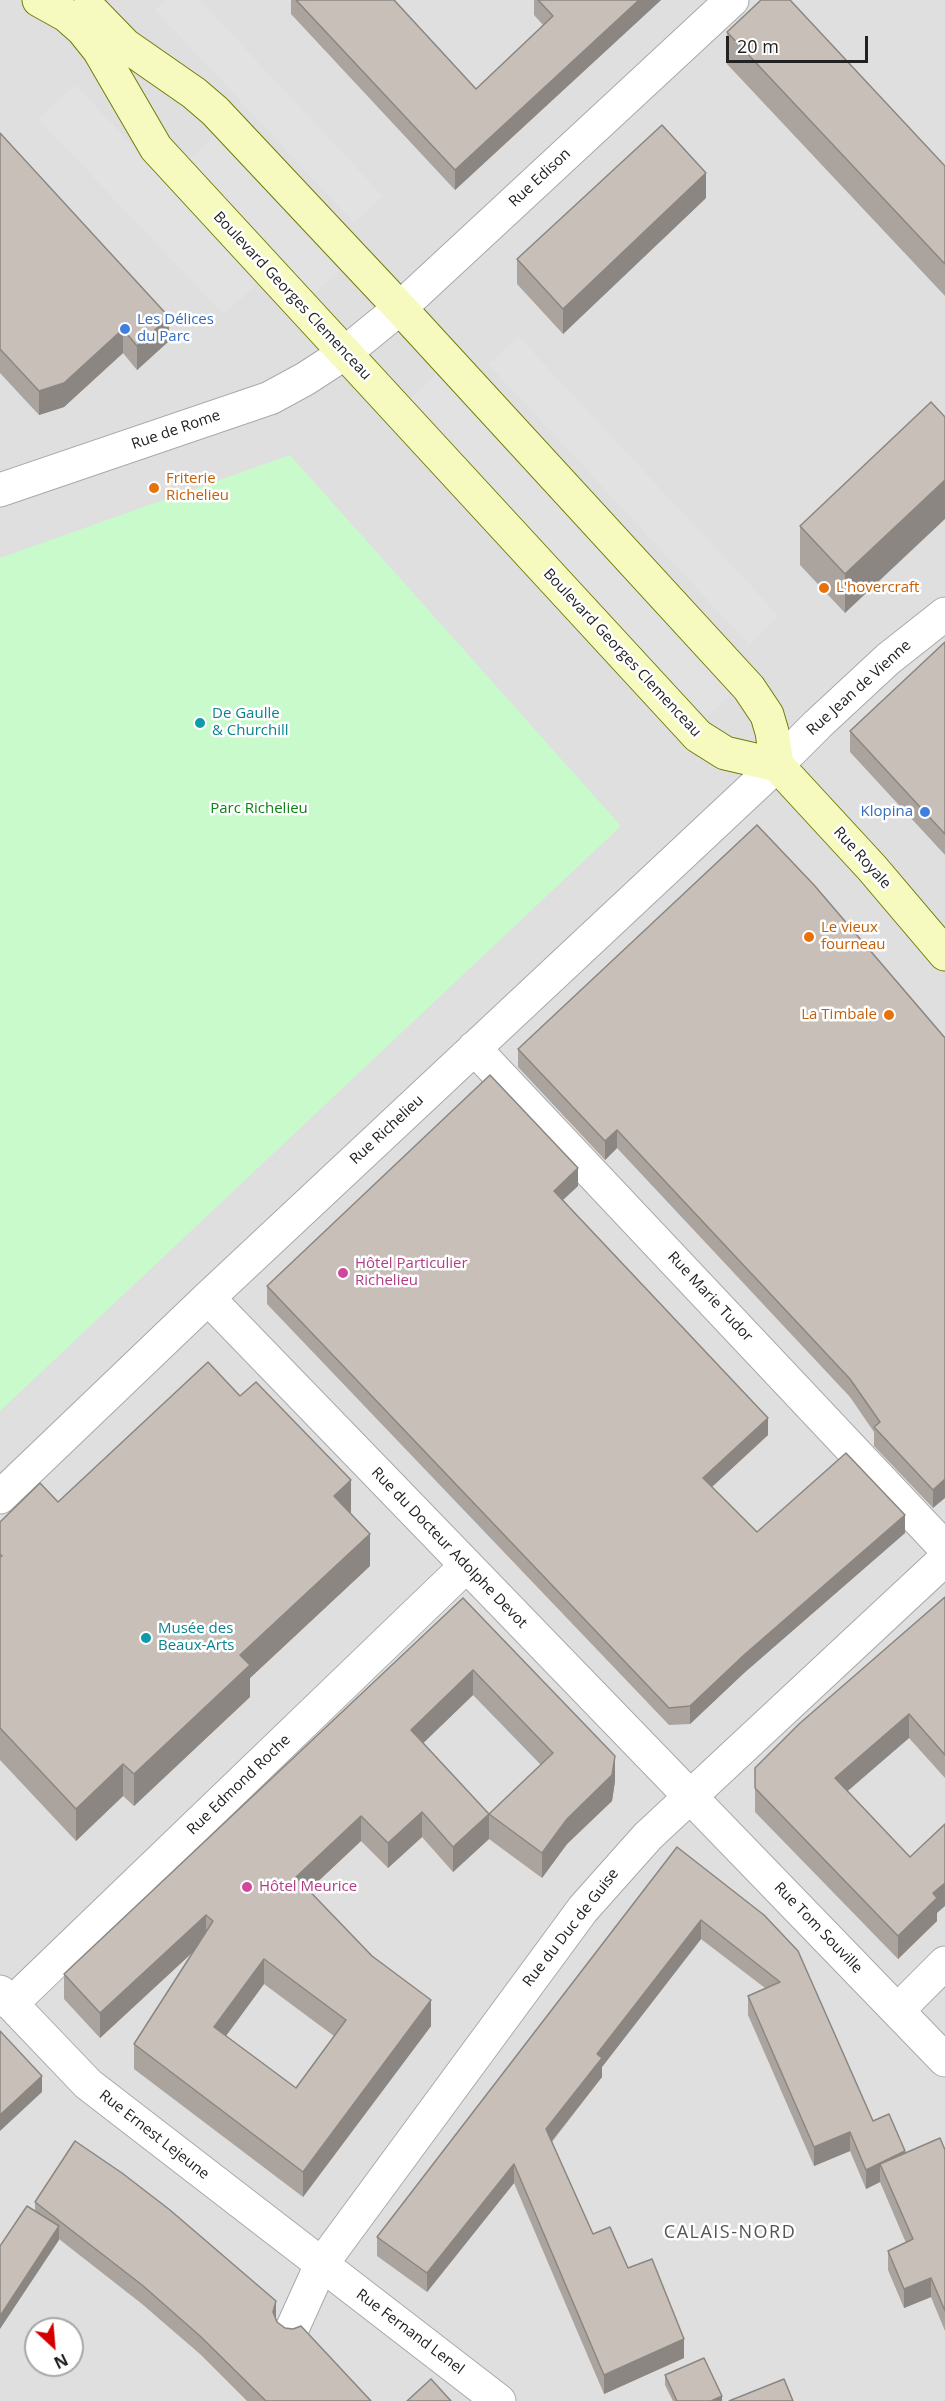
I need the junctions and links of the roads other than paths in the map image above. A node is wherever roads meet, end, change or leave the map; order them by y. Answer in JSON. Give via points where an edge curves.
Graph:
{"nodes":[{"id":1,"x":39,"y":0,"type":"edge"},
{"id":2,"x":84,"y":0,"type":"edge"},
{"id":3,"x":732,"y":0,"type":"edge"},
{"id":4,"x":400,"y":308,"type":"junction"},
{"id":5,"x":345,"y":353,"type":"junction"},
{"id":6,"x":0,"y":490,"type":"edge"},
{"id":7,"x":945,"y":614,"type":"edge"},
{"id":8,"x":777,"y":765,"type":"junction"},
{"id":9,"x":945,"y":954,"type":"edge"},
{"id":10,"x":474,"y":1048,"type":"junction"},
{"id":11,"x":207,"y":1298,"type":"junction"},
{"id":12,"x":0,"y":1497,"type":"edge"},
{"id":13,"x":945,"y":1548,"type":"edge"},
{"id":14,"x":945,"y":1559,"type":"edge"},
{"id":15,"x":466,"y":1566,"type":"junction"},
{"id":16,"x":690,"y":1797,"type":"junction"},
{"id":17,"x":945,"y":1963,"type":"edge"},
{"id":18,"x":6,"y":1998,"type":"edge"},
{"id":19,"x":898,"y":2010,"type":"junction"},
{"id":20,"x":945,"y":2060,"type":"edge"},
{"id":21,"x":321,"y":2265,"type":"junction"},
{"id":22,"x":292,"y":2329,"type":"edge"},
{"id":23,"x":499,"y":2401,"type":"edge"}],
"edges":[{"from":1,"to":5,"type":"street","name":"Boulevard Georges Clemenceau","via":[[74,21],[93,42],[156,148]]},
{"from":2,"to":4,"type":"street","via":[[125,45],[215,111]]},
{"from":3,"to":4,"type":"street","name":"Rue Edison"},
{"from":4,"to":5,"type":"street","name":"Rue Edison"},
{"from":4,"to":8,"type":"street","via":[[749,688],[770,723]]},
{"from":5,"to":6,"type":"street","name":"Rue de Rome","via":[[270,398]]},
{"from":5,"to":8,"type":"street","name":"Boulevard Georges Clemenceau","via":[[698,736],[726,753]]},
{"from":7,"to":8,"type":"street","name":"Rue Jean de Vienne","via":[[888,659]]},
{"from":8,"to":9,"type":"street","name":"Rue Royale"},
{"from":8,"to":10,"type":"street","name":"Rue Richelieu"},
{"from":10,"to":11,"type":"street","name":"Rue Richelieu"},
{"from":10,"to":13,"type":"street","name":"Rue Marie Tudor"},
{"from":11,"to":12,"type":"street","name":"Rue Richelieu"},
{"from":11,"to":15,"type":"street","name":"Rue du Docteur Adolphe Devot"},
{"from":14,"to":16,"type":"street","name":"Rue du Duc de Guise"},
{"from":15,"to":16,"type":"street","name":"Rue du Docteur Adolphe Devot"},
{"from":15,"to":18,"type":"street","name":"Rue Edmond Roche"},
{"from":16,"to":19,"type":"street","name":"Rue Tom Souville"},
{"from":16,"to":21,"type":"street","name":"Rue du Duc de Guise","via":[[648,1836],[583,1909]]},
{"from":17,"to":19,"type":"street"},
{"from":18,"to":21,"type":"street","name":"Rue Ernest Lejeune","via":[[88,2084]]},
{"from":19,"to":20,"type":"street","name":"Rue Tom Souville"},
{"from":21,"to":22,"type":"street","name":"Rue du Duc de Guise"},
{"from":21,"to":23,"type":"street","name":"Rue Fernand Lenel"}]}
